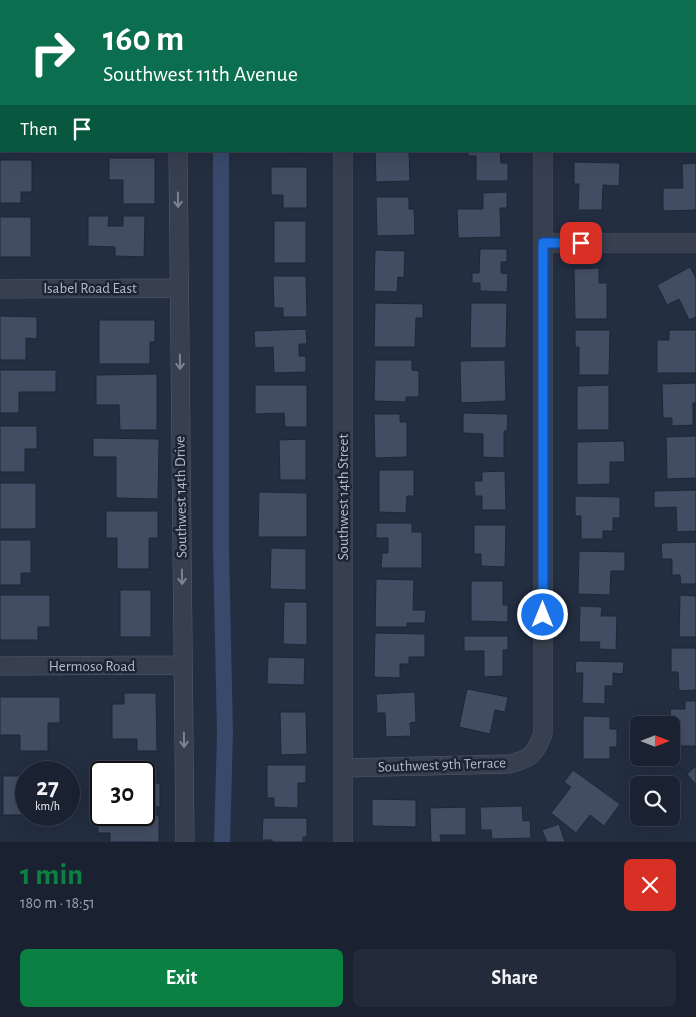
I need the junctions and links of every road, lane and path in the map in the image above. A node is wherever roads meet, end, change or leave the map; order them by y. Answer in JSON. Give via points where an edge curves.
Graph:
{"nodes":[{"id":1,"x":178,"y":152,"type":"edge"},
{"id":2,"x":343,"y":152,"type":"edge"},
{"id":3,"x":543,"y":152,"type":"edge"},
{"id":4,"x":543,"y":243,"type":"junction"},
{"id":5,"x":696,"y":243,"type":"edge"},
{"id":6,"x":179,"y":288,"type":"junction"},
{"id":7,"x":0,"y":289,"type":"edge"},
{"id":8,"x":183,"y":665,"type":"junction"},
{"id":9,"x":0,"y":666,"type":"edge"},
{"id":10,"x":343,"y":768,"type":"junction"},
{"id":11,"x":185,"y":842,"type":"edge"},
{"id":12,"x":343,"y":842,"type":"edge"}],
"edges":[{"from":1,"to":6,"type":"street","name":"Southwest 14th Drive","one_way":true},
{"from":2,"to":10,"type":"street","name":"Southwest 14th Street"},
{"from":3,"to":4,"type":"street"},
{"from":4,"to":5,"type":"street"},
{"from":4,"to":10,"type":"street","name":"Southwest 9th Terrace","via":[[543,733],[536,750],[525,760],[509,764]]},
{"from":6,"to":7,"type":"street","name":"Isabel Road East"},
{"from":6,"to":8,"type":"street","name":"Southwest 14th Drive","one_way":true},
{"from":8,"to":9,"type":"street","name":"Hermoso Road"},
{"from":8,"to":11,"type":"street","name":"Southwest 14th Drive","one_way":true},
{"from":10,"to":12,"type":"street","name":"Southwest 14th Street"}]}
